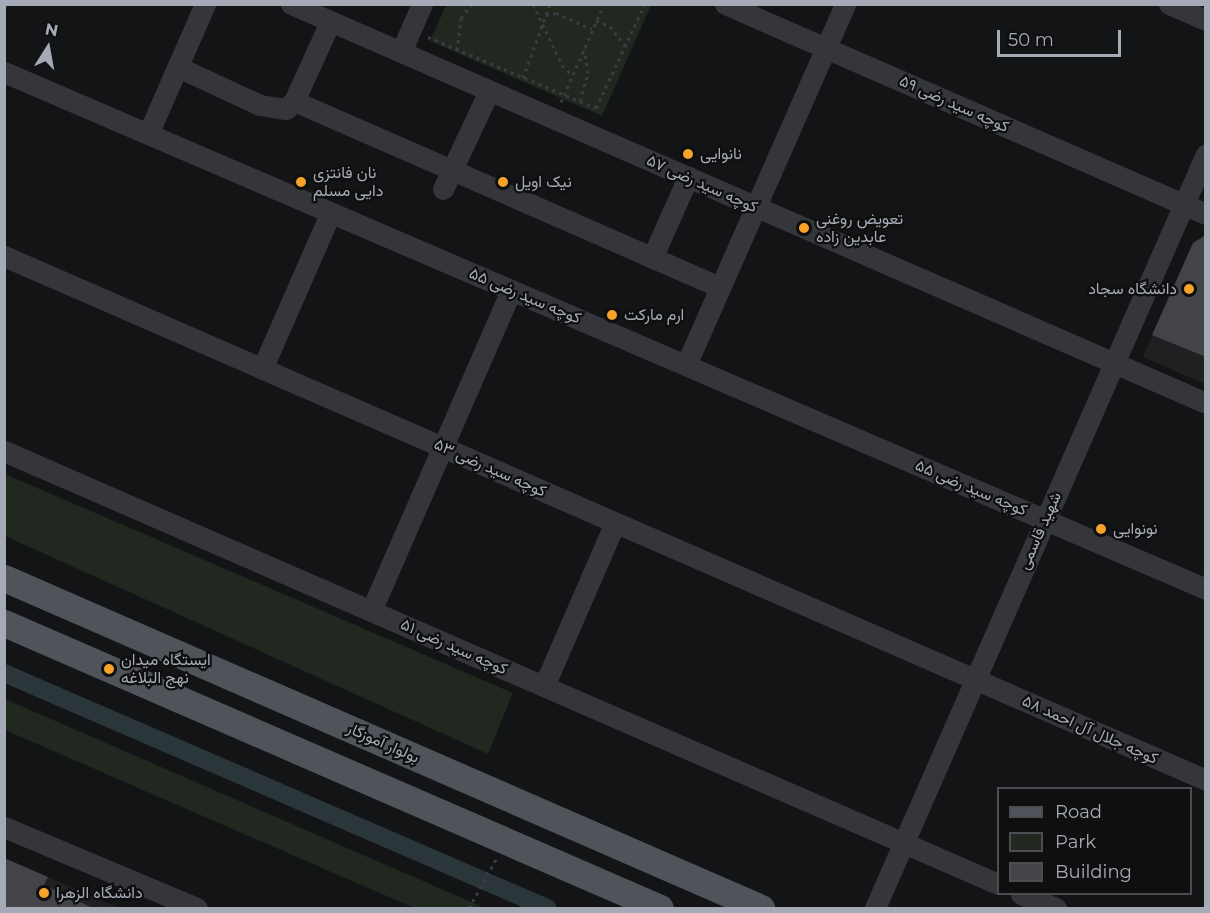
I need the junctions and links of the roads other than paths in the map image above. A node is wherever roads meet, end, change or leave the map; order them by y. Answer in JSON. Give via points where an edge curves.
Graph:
{"nodes":[{"id":1,"x":205,"y":4,"type":"edge"},
{"id":2,"x":291,"y":4,"type":"edge"},
{"id":3,"x":422,"y":4,"type":"edge"},
{"id":4,"x":724,"y":4,"type":"edge"},
{"id":5,"x":844,"y":4,"type":"edge"},
{"id":6,"x":1170,"y":4,"type":"edge"},
{"id":7,"x":1206,"y":20,"type":"edge"},
{"id":8,"x":330,"y":22,"type":"junction"},
{"id":9,"x":825,"y":48,"type":"junction"},
{"id":10,"x":401,"y":52,"type":"junction"},
{"id":11,"x":178,"y":67,"type":"junction"},
{"id":12,"x":4,"y":72,"type":"edge"},
{"id":13,"x":489,"y":91,"type":"junction"},
{"id":14,"x":294,"y":101,"type":"junction"},
{"id":15,"x":148,"y":134,"type":"junction"},
{"id":16,"x":1206,"y":154,"type":"edge"},
{"id":17,"x":688,"y":177,"type":"junction"},
{"id":18,"x":447,"y":180,"type":"junction"},
{"id":19,"x":1183,"y":204,"type":"junction"},
{"id":20,"x":756,"y":207,"type":"junction"},
{"id":21,"x":331,"y":212,"type":"junction"},
{"id":22,"x":1206,"y":214,"type":"edge"},
{"id":23,"x":4,"y":256,"type":"edge"},
{"id":24,"x":651,"y":258,"type":"junction"},
{"id":25,"x":719,"y":287,"type":"junction"},
{"id":26,"x":511,"y":290,"type":"junction"},
{"id":27,"x":1114,"y":363,"type":"junction"},
{"id":28,"x":686,"y":365,"type":"junction"},
{"id":29,"x":262,"y":369,"type":"junction"},
{"id":30,"x":1206,"y":403,"type":"edge"},
{"id":31,"x":442,"y":447,"type":"junction"},
{"id":32,"x":4,"y":451,"type":"edge"},
{"id":33,"x":1045,"y":520,"type":"junction"},
{"id":34,"x":615,"y":523,"type":"junction"},
{"id":35,"x":4,"y":578,"type":"edge"},
{"id":36,"x":1206,"y":589,"type":"edge"},
{"id":37,"x":371,"y":611,"type":"junction"},
{"id":38,"x":4,"y":623,"type":"edge"},
{"id":39,"x":975,"y":680,"type":"junction"},
{"id":40,"x":544,"y":686,"type":"junction"},
{"id":41,"x":1206,"y":780,"type":"edge"},
{"id":42,"x":4,"y":827,"type":"edge"},
{"id":43,"x":904,"y":843,"type":"junction"},
{"id":44,"x":997,"y":883,"type":"edge"},
{"id":45,"x":1023,"y":895,"type":"edge"},
{"id":46,"x":197,"y":909,"type":"edge"},
{"id":47,"x":660,"y":909,"type":"edge"},
{"id":48,"x":761,"y":909,"type":"edge"},
{"id":49,"x":875,"y":909,"type":"edge"},
{"id":50,"x":1056,"y":909,"type":"edge"}],
"edges":[{"from":1,"to":11,"type":"street"},
{"from":2,"to":8,"type":"street","name":"کوچه سید رضی ۵۷"},
{"from":3,"to":10,"type":"street"},
{"from":4,"to":9,"type":"street","name":"کوچه سید رضی ۵۹"},
{"from":5,"to":9,"type":"street"},
{"from":6,"to":7,"type":"street"},
{"from":8,"to":10,"type":"street","name":"کوچه سید رضی ۵۷"},
{"from":8,"to":14,"type":"street"},
{"from":9,"to":19,"type":"street","name":"کوچه سید رضی ۵۹"},
{"from":9,"to":20,"type":"street"},
{"from":10,"to":13,"type":"street","name":"کوچه سید رضی ۵۷"},
{"from":11,"to":14,"type":"street","via":[[260,105],[286,110]]},
{"from":11,"to":15,"type":"street"},
{"from":12,"to":15,"type":"street","name":"کوچه سید رضی ۵۵"},
{"from":13,"to":17,"type":"street","name":"کوچه سید رضی ۵۷"},
{"from":13,"to":18,"type":"street"},
{"from":14,"to":18,"type":"street"},
{"from":15,"to":21,"type":"street","name":"کوچه سید رضی ۵۵"},
{"from":16,"to":19,"type":"street","name":"شهید قاسمی"},
{"from":17,"to":20,"type":"street","name":"کوچه سید رضی ۵۷"},
{"from":17,"to":24,"type":"street"},
{"from":18,"to":24,"type":"street"},
{"from":19,"to":22,"type":"street","name":"کوچه سید رضی ۵۹"},
{"from":19,"to":27,"type":"street","name":"شهید قاسمی"},
{"from":20,"to":25,"type":"street"},
{"from":20,"to":27,"type":"street","name":"کوچه سید رضی ۵۷"},
{"from":21,"to":26,"type":"street","name":"کوچه سید رضی ۵۵"},
{"from":21,"to":29,"type":"street"},
{"from":23,"to":29,"type":"street","name":"کوچه سید رضی ۵۳"},
{"from":24,"to":25,"type":"street"},
{"from":25,"to":28,"type":"street"},
{"from":26,"to":28,"type":"street","name":"کوچه سید رضی ۵۵"},
{"from":26,"to":31,"type":"street"},
{"from":27,"to":30,"type":"street","name":"کوچه سید رضی ۵۷"},
{"from":27,"to":33,"type":"street","name":"شهید قاسمی"},
{"from":28,"to":33,"type":"street","name":"کوچه سید رضی ۵۵"},
{"from":29,"to":31,"type":"street","name":"کوچه سید رضی ۵۳"},
{"from":31,"to":34,"type":"street","name":"کوچه سید رضی ۵۳"},
{"from":31,"to":37,"type":"street"},
{"from":32,"to":37,"type":"street","name":"کوچه سید رضی ۵۱"},
{"from":33,"to":36,"type":"street","name":"کوچه سید رضی ۵۵"},
{"from":33,"to":39,"type":"street","name":"شهید قاسمی"},
{"from":34,"to":39,"type":"street","name":"کوچه سید رضی ۵۳"},
{"from":34,"to":40,"type":"street"},
{"from":35,"to":48,"type":"main road","name":"بولوار آموزگار"},
{"from":37,"to":40,"type":"street","name":"کوچه سید رضی ۵۱"},
{"from":38,"to":47,"type":"main road"},
{"from":39,"to":41,"type":"street","name":"کوچه جلال آل احمد ۵۸"},
{"from":39,"to":43,"type":"street","name":"شهید قاسمی"},
{"from":40,"to":43,"type":"street","name":"کوچه سید رضی ۵۱"},
{"from":42,"to":46,"type":"street"},
{"from":43,"to":44,"type":"street","name":"کوچه سید رضی ۵۱"},
{"from":43,"to":49,"type":"street","name":"شهید قاسمی"},
{"from":45,"to":50,"type":"street"}]}
